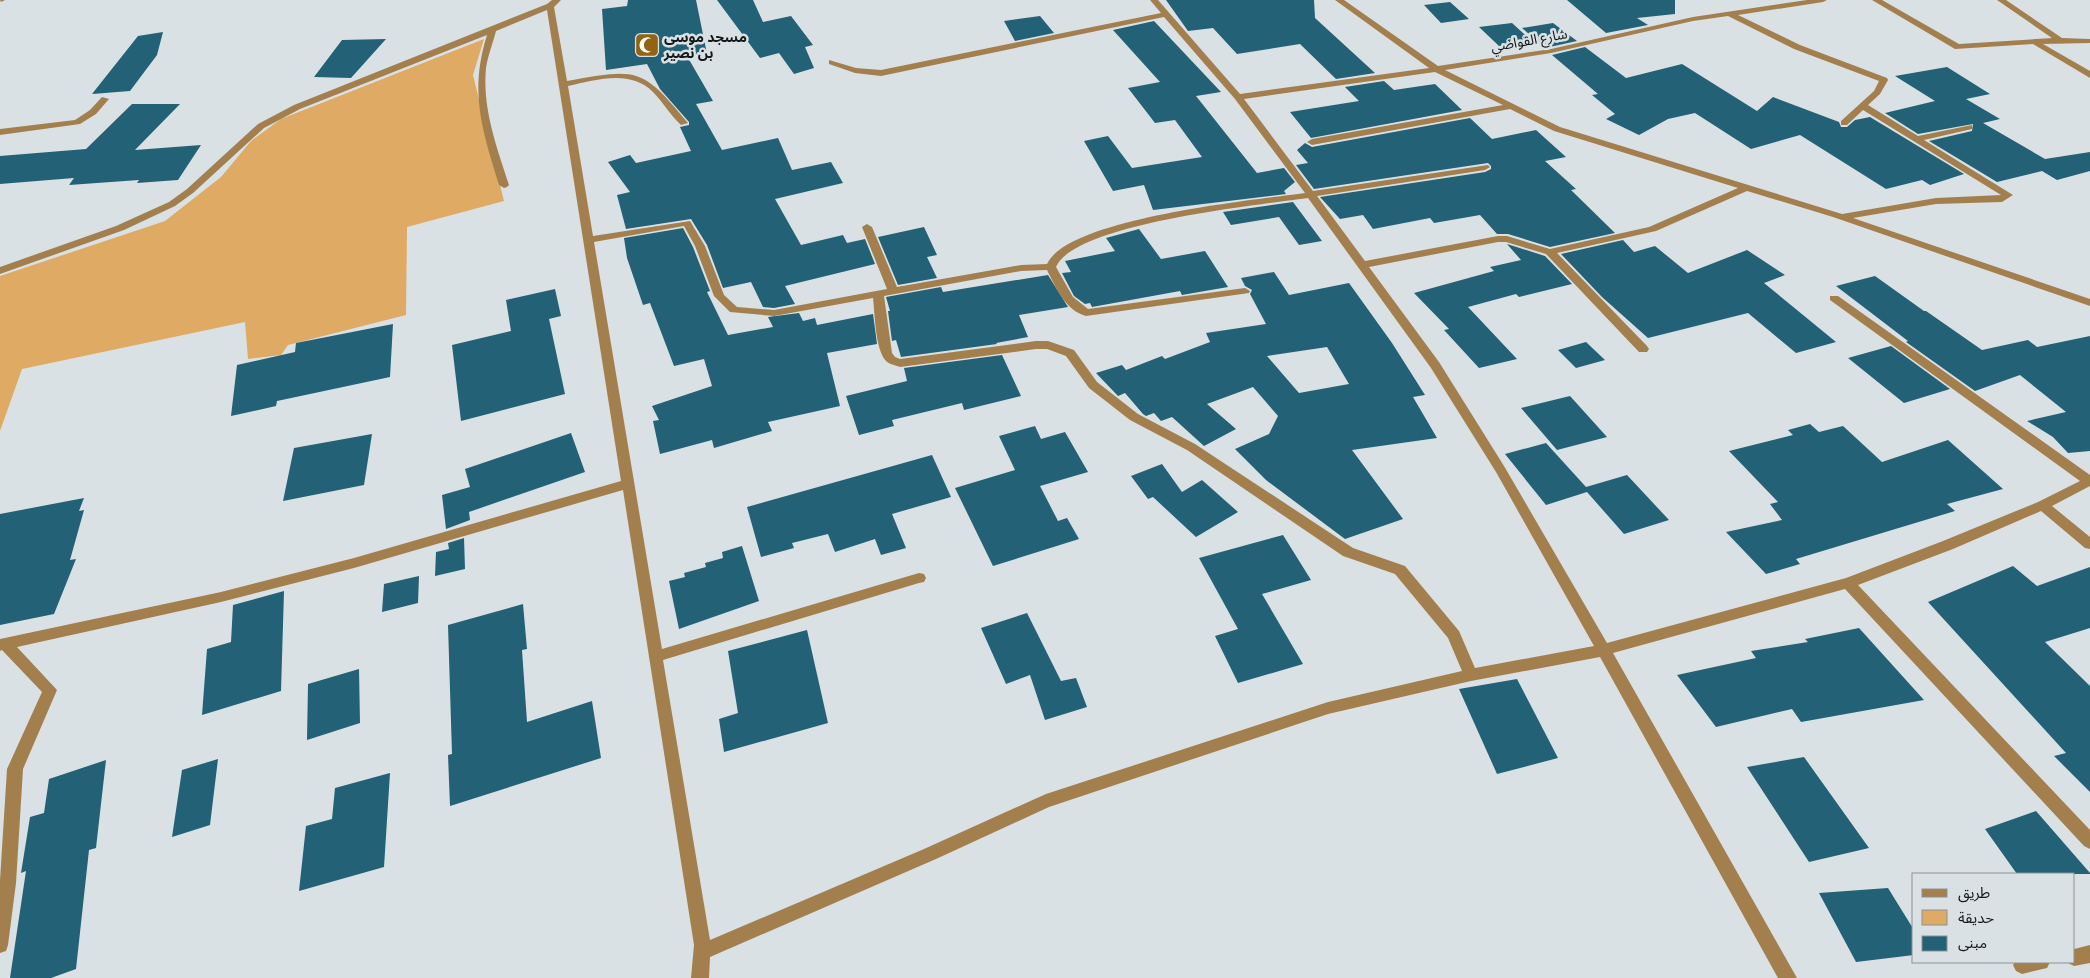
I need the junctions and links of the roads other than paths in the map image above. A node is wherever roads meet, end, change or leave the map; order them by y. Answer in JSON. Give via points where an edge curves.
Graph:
{"nodes":[{"id":1,"x":1154,"y":0,"type":"edge"},
{"id":2,"x":1339,"y":0,"type":"edge"},
{"id":3,"x":1823,"y":0,"type":"edge"},
{"id":4,"x":1876,"y":0,"type":"edge"},
{"id":5,"x":2001,"y":0,"type":"edge"},
{"id":6,"x":554,"y":3,"type":"edge"},
{"id":7,"x":1728,"y":12,"type":"junction"},
{"id":8,"x":1165,"y":14,"type":"junction"},
{"id":9,"x":493,"y":29,"type":"junction"},
{"id":10,"x":2060,"y":40,"type":"junction"},
{"id":11,"x":2090,"y":41,"type":"edge"},
{"id":12,"x":2035,"y":42,"type":"junction"},
{"id":13,"x":832,"y":62,"type":"dead end"},
{"id":14,"x":1438,"y":70,"type":"junction"},
{"id":15,"x":2090,"y":75,"type":"edge"},
{"id":16,"x":563,"y":84,"type":"junction"},
{"id":17,"x":1238,"y":97,"type":"junction"},
{"id":18,"x":105,"y":99,"type":"dead end"},
{"id":19,"x":1863,"y":106,"type":"junction"},
{"id":20,"x":1509,"y":107,"type":"junction"},
{"id":21,"x":684,"y":123,"type":"dead end"},
{"id":22,"x":1844,"y":123,"type":"dead end"},
{"id":23,"x":1970,"y":128,"type":"dead end"},
{"id":24,"x":0,"y":132,"type":"edge"},
{"id":25,"x":1916,"y":139,"type":"junction"},
{"id":26,"x":1312,"y":142,"type":"dead end"},
{"id":27,"x":1485,"y":167,"type":"dead end"},
{"id":28,"x":504,"y":185,"type":"dead end"},
{"id":29,"x":1745,"y":188,"type":"junction"},
{"id":30,"x":1310,"y":194,"type":"junction"},
{"id":31,"x":1840,"y":217,"type":"junction"},
{"id":32,"x":867,"y":227,"type":"dead end"},
{"id":33,"x":590,"y":240,"type":"junction"},
{"id":34,"x":1550,"y":252,"type":"junction"},
{"id":35,"x":1363,"y":265,"type":"junction"},
{"id":36,"x":1051,"y":267,"type":"junction"},
{"id":37,"x":0,"y":271,"type":"edge"},
{"id":38,"x":893,"y":291,"type":"junction"},
{"id":39,"x":1245,"y":291,"type":"dead end"},
{"id":40,"x":878,"y":294,"type":"junction"},
{"id":41,"x":1834,"y":298,"type":"dead end"},
{"id":42,"x":2090,"y":303,"type":"edge"},
{"id":43,"x":1643,"y":349,"type":"dead end"},
{"id":44,"x":2090,"y":481,"type":"edge"},
{"id":45,"x":627,"y":484,"type":"junction"},
{"id":46,"x":2042,"y":505,"type":"junction"},
{"id":47,"x":2090,"y":544,"type":"edge"},
{"id":48,"x":919,"y":578,"type":"dead end"},
{"id":49,"x":1848,"y":583,"type":"junction"},
{"id":50,"x":2,"y":645,"type":"edge"},
{"id":51,"x":1604,"y":650,"type":"junction"},
{"id":52,"x":655,"y":657,"type":"junction"},
{"id":53,"x":1471,"y":675,"type":"junction"},
{"id":54,"x":2090,"y":841,"type":"edge"},
{"id":55,"x":0,"y":945,"type":"edge"},
{"id":56,"x":702,"y":952,"type":"junction"},
{"id":57,"x":2090,"y":954,"type":"edge"},
{"id":58,"x":2075,"y":957,"type":"edge"},
{"id":59,"x":2035,"y":963,"type":"edge"},
{"id":60,"x":2022,"y":965,"type":"dead end"},
{"id":61,"x":700,"y":978,"type":"edge"},
{"id":62,"x":1788,"y":978,"type":"edge"}],
"edges":[{"from":1,"to":8,"type":"street"},
{"from":2,"to":14,"type":"street"},
{"from":3,"to":7,"type":"street","name":"شارع القواضي"},
{"from":4,"to":12,"type":"street","via":[[1958,47]]},
{"from":5,"to":10,"type":"street"},
{"from":6,"to":9,"type":"street"},
{"from":6,"to":16,"type":"street"},
{"from":7,"to":14,"type":"street","name":"شارع القواضي","via":[[1551,51]]},
{"from":7,"to":19,"type":"street","via":[[1797,47],[1884,80]]},
{"from":8,"to":13,"type":"street","via":[[881,73],[855,70]]},
{"from":8,"to":17,"type":"street"},
{"from":9,"to":28,"type":"street","via":[[482,68],[481,85],[495,159]]},
{"from":9,"to":37,"type":"street","via":[[297,107],[261,126],[172,204],[120,228]]},
{"from":10,"to":11,"type":"street"},
{"from":10,"to":12,"type":"street"},
{"from":12,"to":15,"type":"street"},
{"from":14,"to":17,"type":"street","name":"شارع القواضي"},
{"from":14,"to":20,"type":"street"},
{"from":16,"to":21,"type":"street","via":[[620,76],[639,78],[651,85],[671,112]]},
{"from":16,"to":33,"type":"street"},
{"from":17,"to":30,"type":"street"},
{"from":18,"to":24,"type":"street","via":[[77,122]]},
{"from":19,"to":22,"type":"street"},
{"from":19,"to":25,"type":"street"},
{"from":20,"to":26,"type":"street"},
{"from":20,"to":29,"type":"street","via":[[1581,138]]},
{"from":23,"to":25,"type":"street"},
{"from":25,"to":31,"type":"street","via":[[2007,193],[2007,198],[1936,201]]},
{"from":27,"to":30,"type":"street"},
{"from":29,"to":31,"type":"street"},
{"from":29,"to":34,"type":"street","via":[[1652,229]]},
{"from":30,"to":35,"type":"street"},
{"from":30,"to":36,"type":"street","via":[[1118,227],[1070,246],[1055,258]]},
{"from":31,"to":42,"type":"street"},
{"from":32,"to":38,"type":"street"},
{"from":33,"to":40,"type":"street","via":[[687,223],[700,246],[719,296],[734,310],[774,313]]},
{"from":33,"to":45,"type":"street"},
{"from":34,"to":35,"type":"street","via":[[1498,239]]},
{"from":34,"to":43,"type":"street"},
{"from":35,"to":51,"type":"street","via":[[1435,365],[1500,469]]},
{"from":36,"to":38,"type":"street","via":[[1021,268]]},
{"from":36,"to":39,"type":"street","via":[[1068,299],[1086,313]]},
{"from":38,"to":40,"type":"street"},
{"from":40,"to":53,"type":"street","via":[[886,353],[891,360],[900,363],[1036,345],[1048,345],[1070,353],[1093,385],[1134,417],[1192,447],[1348,552],[1400,570],[1454,636]]},
{"from":41,"to":44,"type":"street"},
{"from":44,"to":46,"type":"street"},
{"from":45,"to":50,"type":"street","via":[[354,563],[221,597]]},
{"from":45,"to":52,"type":"street"},
{"from":46,"to":47,"type":"street"},
{"from":46,"to":49,"type":"street"},
{"from":48,"to":52,"type":"street"},
{"from":49,"to":51,"type":"street"},
{"from":49,"to":54,"type":"street"},
{"from":50,"to":55,"type":"street","via":[[50,690],[15,769],[8,883]]},
{"from":51,"to":53,"type":"street"},
{"from":51,"to":62,"type":"street"},
{"from":52,"to":56,"type":"street"},
{"from":53,"to":56,"type":"street","via":[[1328,708],[1046,801]]},
{"from":56,"to":61,"type":"street"},
{"from":57,"to":58,"type":"street"},
{"from":59,"to":60,"type":"street"}]}
